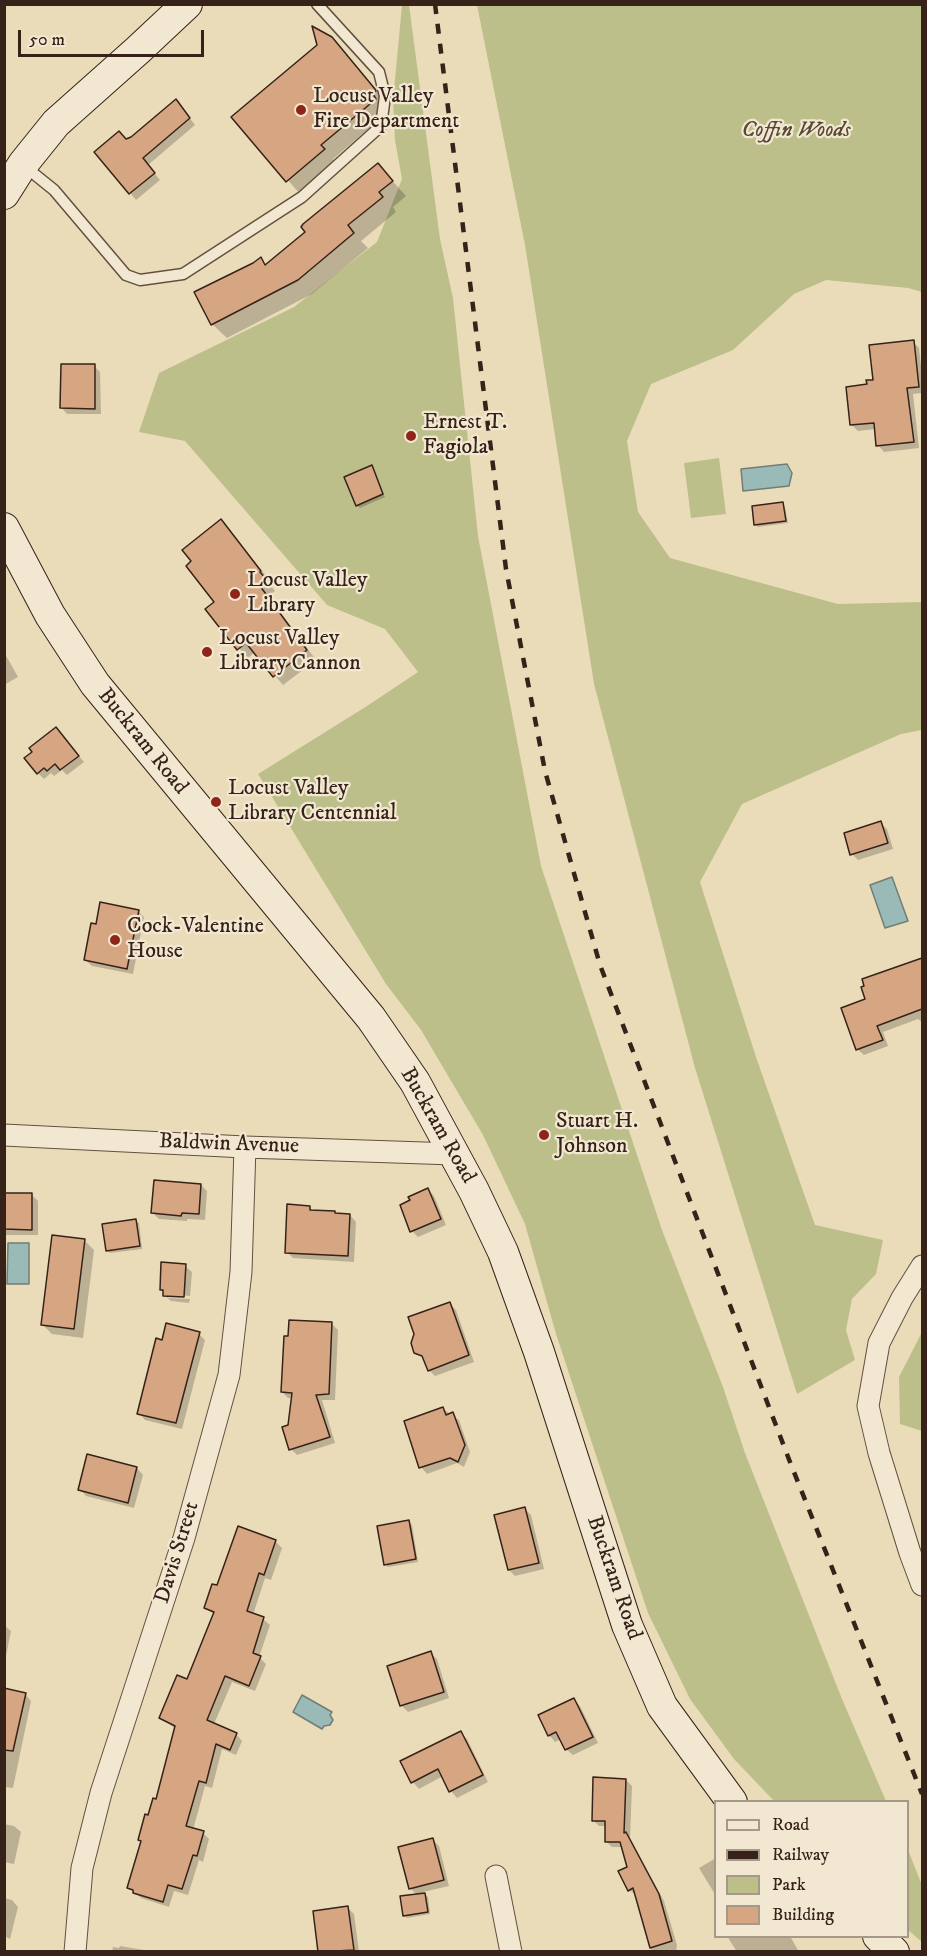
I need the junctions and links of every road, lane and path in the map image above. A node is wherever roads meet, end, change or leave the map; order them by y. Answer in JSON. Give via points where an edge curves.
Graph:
{"nodes":[{"id":1,"x":187,"y":4,"type":"edge"},
{"id":2,"x":317,"y":4,"type":"edge"},
{"id":3,"x":23,"y":164,"type":"junction"},
{"id":4,"x":4,"y":194,"type":"edge"},
{"id":5,"x":5,"y":529,"type":"edge"},
{"id":6,"x":4,"y":1135,"type":"edge"},
{"id":7,"x":245,"y":1147,"type":"junction"},
{"id":8,"x":454,"y":1154,"type":"junction"},
{"id":9,"x":922,"y":1266,"type":"edge"},
{"id":10,"x":922,"y":1585,"type":"edge"},
{"id":11,"x":731,"y":1800,"type":"edge"},
{"id":12,"x":496,"y":1876,"type":"dead end"},
{"id":13,"x":75,"y":1952,"type":"edge"},
{"id":14,"x":511,"y":1952,"type":"edge"}],
"edges":[{"from":1,"to":3,"type":"main road","via":[[56,123]]},
{"from":2,"to":3,"type":"lane","via":[[380,72],[385,96],[381,126],[302,197],[183,274],[140,280],[126,275],[54,190]]},
{"from":3,"to":4,"type":"main road"},
{"from":5,"to":8,"type":"main road","name":"Buckram Road","via":[[50,615],[95,684],[371,1018],[415,1082]]},
{"from":6,"to":7,"type":"street","name":"Baldwin Avenue"},
{"from":7,"to":8,"type":"street","name":"Baldwin Avenue"},
{"from":7,"to":13,"type":"street","name":"Davis Street","via":[[241,1272],[229,1375],[184,1538],[101,1793],[82,1868]]},
{"from":8,"to":11,"type":"main road","name":"Buckram Road","via":[[503,1252],[627,1625],[662,1706]]},
{"from":9,"to":10,"type":"street","via":[[879,1343],[868,1406],[879,1453]]},
{"from":12,"to":14,"type":"street"}]}
